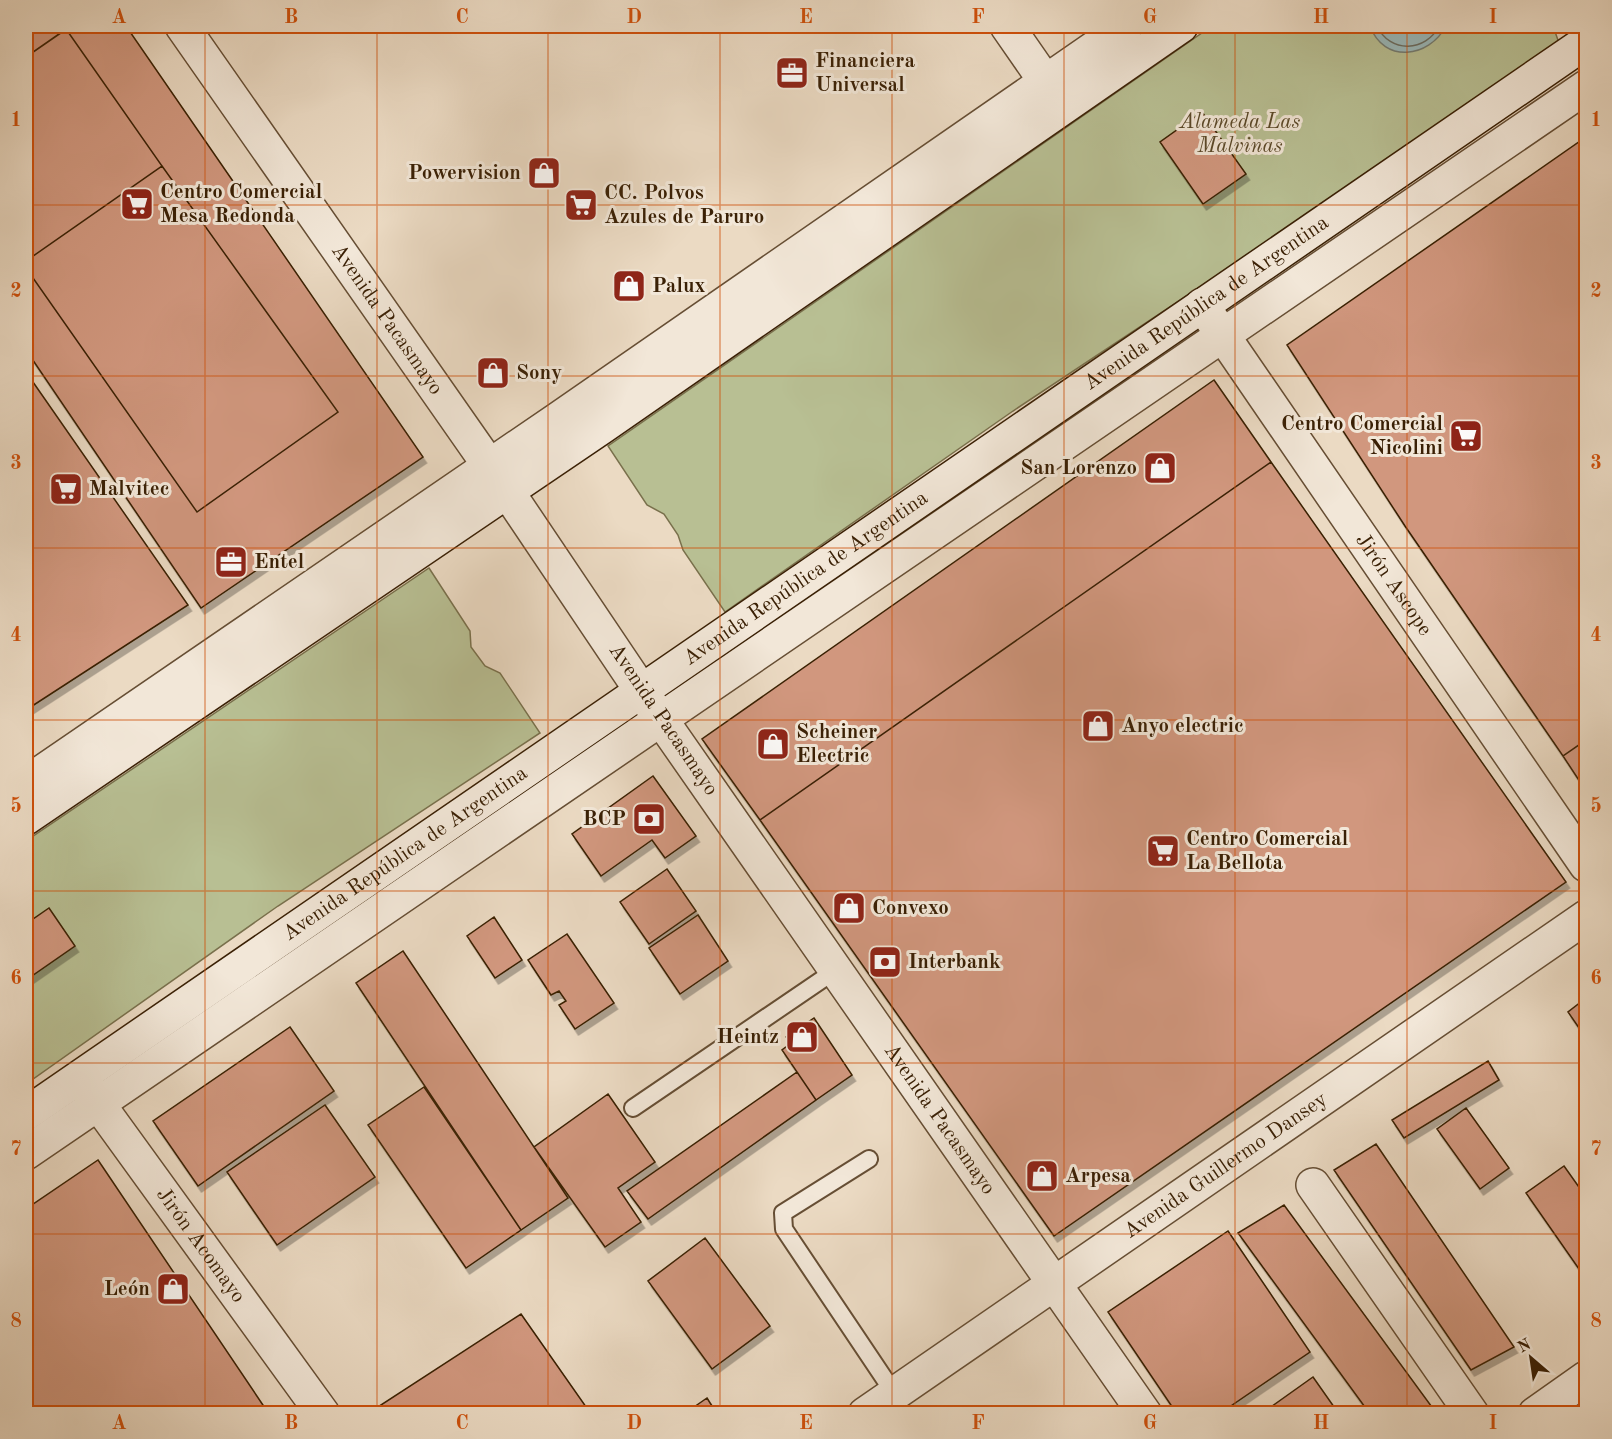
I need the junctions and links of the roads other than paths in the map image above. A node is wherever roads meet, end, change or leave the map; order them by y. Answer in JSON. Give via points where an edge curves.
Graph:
{"nodes":[{"id":1,"x":182,"y":26,"type":"edge"},
{"id":2,"x":1007,"y":26,"type":"edge"},
{"id":3,"x":1126,"y":26,"type":"edge"},
{"id":4,"x":1181,"y":26,"type":"edge"},
{"id":5,"x":1587,"y":42,"type":"edge"},
{"id":6,"x":1045,"y":81,"type":"junction"},
{"id":7,"x":1587,"y":87,"type":"edge"},
{"id":8,"x":1064,"y":107,"type":"junction"},
{"id":9,"x":1202,"y":305,"type":"junction"},
{"id":10,"x":1224,"y":335,"type":"junction"},
{"id":11,"x":498,"y":479,"type":"junction"},
{"id":12,"x":641,"y":691,"type":"junction"},
{"id":13,"x":660,"y":718,"type":"junction"},
{"id":14,"x":26,"y":783,"type":"edge"},
{"id":15,"x":26,"y":818,"type":"edge"},
{"id":16,"x":1587,"y":865,"type":"edge"},
{"id":17,"x":1587,"y":917,"type":"edge"},
{"id":18,"x":836,"y":970,"type":"junction"},
{"id":19,"x":88,"y":1091,"type":"junction"},
{"id":20,"x":633,"y":1108,"type":"dead end"},
{"id":21,"x":26,"y":1114,"type":"edge"},
{"id":22,"x":26,"y":1154,"type":"edge"},
{"id":23,"x":869,"y":1159,"type":"dead end"},
{"id":24,"x":1314,"y":1185,"type":"dead end"},
{"id":25,"x":1055,"y":1283,"type":"junction"},
{"id":26,"x":1587,"y":1378,"type":"edge"},
{"id":27,"x":894,"y":1394,"type":"junction"},
{"id":28,"x":323,"y":1413,"type":"edge"},
{"id":29,"x":865,"y":1413,"type":"edge"},
{"id":30,"x":1145,"y":1413,"type":"edge"},
{"id":31,"x":1472,"y":1413,"type":"edge"},
{"id":32,"x":1535,"y":1413,"type":"edge"}],
"edges":[{"from":1,"to":11,"type":"street","name":"Avenida Pacasmayo"},
{"from":2,"to":6,"type":"street"},
{"from":3,"to":6,"type":"street"},
{"from":4,"to":8,"type":"street"},
{"from":5,"to":9,"type":"street","name":"Avenida República de Argentina"},
{"from":6,"to":8,"type":"street"},
{"from":6,"to":11,"type":"street"},
{"from":7,"to":10,"type":"street","name":"Avenida República de Argentina"},
{"from":8,"to":11,"type":"street"},
{"from":9,"to":10,"type":"street","name":"Jirón Ascope"},
{"from":9,"to":12,"type":"street","name":"Avenida República de Argentina"},
{"from":10,"to":13,"type":"street","name":"Avenida República de Argentina"},
{"from":10,"to":16,"type":"street","name":"Jirón Ascope"},
{"from":11,"to":12,"type":"street","name":"Avenida Pacasmayo"},
{"from":11,"to":14,"type":"street"},
{"from":11,"to":15,"type":"street"},
{"from":12,"to":13,"type":"street","name":"Avenida Pacasmayo"},
{"from":12,"to":19,"type":"street","name":"Avenida República de Argentina"},
{"from":13,"to":18,"type":"street","name":"Avenida Pacasmayo"},
{"from":13,"to":19,"type":"street","name":"Avenida República de Argentina"},
{"from":17,"to":25,"type":"street","name":"Avenida Guillermo Dansey"},
{"from":18,"to":20,"type":"lane"},
{"from":18,"to":25,"type":"street","name":"Avenida Pacasmayo"},
{"from":19,"to":21,"type":"street","name":"Avenida República de Argentina"},
{"from":19,"to":22,"type":"street","name":"Avenida República de Argentina"},
{"from":19,"to":28,"type":"street","name":"Jirón Acomayo"},
{"from":23,"to":27,"type":"lane","via":[[783,1213],[784,1229]]},
{"from":24,"to":31,"type":"street"},
{"from":25,"to":27,"type":"street","name":"Avenida Guillermo Dansey"},
{"from":25,"to":30,"type":"street","name":"Avenida Pacasmayo"},
{"from":26,"to":32,"type":"street"},
{"from":27,"to":29,"type":"street","name":"Avenida Guillermo Dansey"}]}
